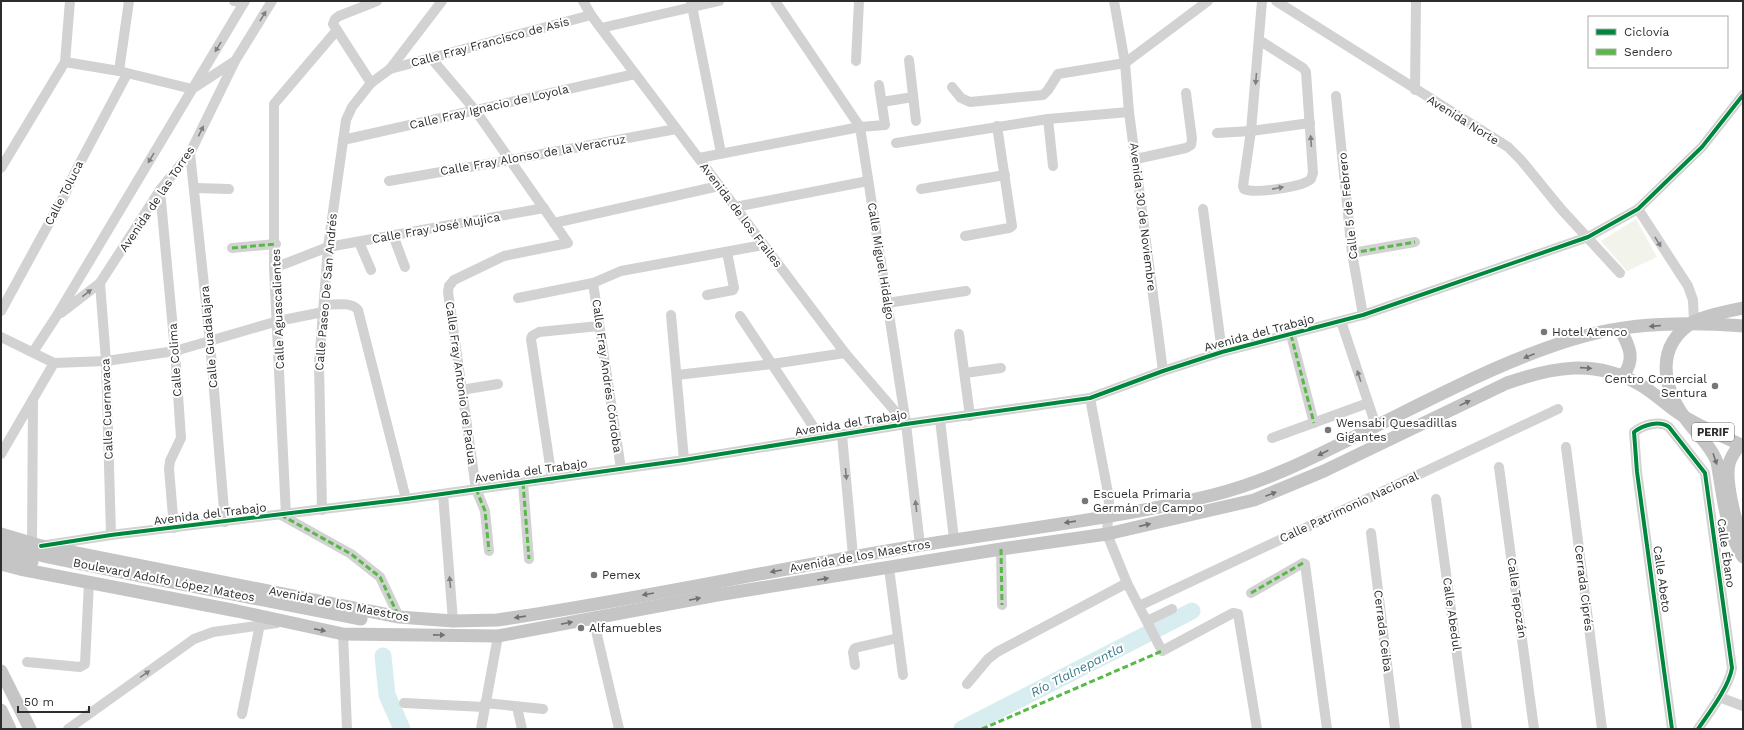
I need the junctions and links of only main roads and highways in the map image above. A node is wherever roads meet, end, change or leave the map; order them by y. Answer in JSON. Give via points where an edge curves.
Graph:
{"nodes":[{"id":1,"x":1743,"y":308,"type":"edge"},
{"id":2,"x":1723,"y":312,"type":"junction"},
{"id":3,"x":1743,"y":313,"type":"edge"},
{"id":4,"x":1694,"y":322,"type":"junction"},
{"id":5,"x":1743,"y":326,"type":"edge"},
{"id":6,"x":1620,"y":329,"type":"junction"},
{"id":7,"x":1622,"y":377,"type":"junction"},
{"id":8,"x":1684,"y":417,"type":"junction"},
{"id":9,"x":1742,"y":446,"type":"edge"},
{"id":10,"x":1,"y":534,"type":"edge"},
{"id":11,"x":1743,"y":538,"type":"edge"},
{"id":12,"x":33,"y":544,"type":"junction"},
{"id":13,"x":1,"y":545,"type":"edge"},
{"id":14,"x":1,"y":554,"type":"edge"},
{"id":15,"x":1743,"y":557,"type":"edge"},
{"id":16,"x":1,"y":564,"type":"edge"},
{"id":17,"x":20,"y":569,"type":"junction"},
{"id":18,"x":399,"y":617,"type":"junction"},
{"id":19,"x":360,"y":623,"type":"junction"},
{"id":20,"x":400,"y":634,"type":"junction"},
{"id":21,"x":1,"y":671,"type":"edge"},
{"id":22,"x":30,"y":729,"type":"edge"}],
"edges":[{"from":1,"to":2,"type":"main road","name":"Avenida de los Maestros"},
{"from":2,"to":3,"type":"main road"},
{"from":2,"to":4,"type":"main road","name":"Avenida de los Maestros"},
{"from":4,"to":5,"type":"main road","name":"Avenida de los Maestros"},
{"from":4,"to":6,"type":"main road","name":"Avenida de los Maestros","one_way":true},
{"from":4,"to":8,"type":"main road","number":"PERIF","via":[[1677,337],[1671,347],[1665,369],[1669,389]]},
{"from":6,"to":7,"type":"main road","via":[[1631,352],[1631,361]]},
{"from":6,"to":18,"type":"main road","name":"Avenida de los Maestros","one_way":true,"via":[[1562,343],[1494,370],[1292,468],[1214,494],[1108,516],[853,556],[542,614],[497,620],[453,621]]},
{"from":7,"to":8,"type":"main road","name":"Avenida de los Maestros","via":[[1649,390]]},
{"from":20,"to":7,"type":"main road","name":"Avenida de los Maestros","one_way":true,"via":[[498,636],[717,595],[1107,534],[1254,500],[1324,471],[1507,383],[1537,373],[1566,368],[1589,368]]},
{"from":8,"to":9,"type":"main road","name":"Avenida de los Maestros","number":"PERIF"},
{"from":8,"to":15,"type":"main road","one_way":true,"via":[[1713,453],[1717,462],[1728,527]]},
{"from":9,"to":11,"type":"main road","via":[[1732,455],[1728,474]]},
{"from":10,"to":12,"type":"main road","name":"Avenida de los Maestros"},
{"from":12,"to":17,"type":"main road","via":[[16,547],[13,560]]},
{"from":12,"to":18,"type":"main road","name":"Avenida de los Maestros"},
{"from":13,"to":19,"type":"main road","name":"Boulevard Adolfo López Mateos","bridge":true},
{"from":14,"to":19,"type":"main road","name":"Avenida de los Maestros","bridge":true},
{"from":16,"to":17,"type":"main road","name":"Avenida de los Maestros"},
{"from":17,"to":20,"type":"main road","name":"Avenida de los Maestros","one_way":true,"via":[[343,634]]},
{"from":18,"to":19,"type":"main road","name":"Boulevard Adolfo López Mateos"},
{"from":19,"to":20,"type":"main road","name":"Avenida de los Maestros"},
{"from":21,"to":22,"type":"main road"}]}
